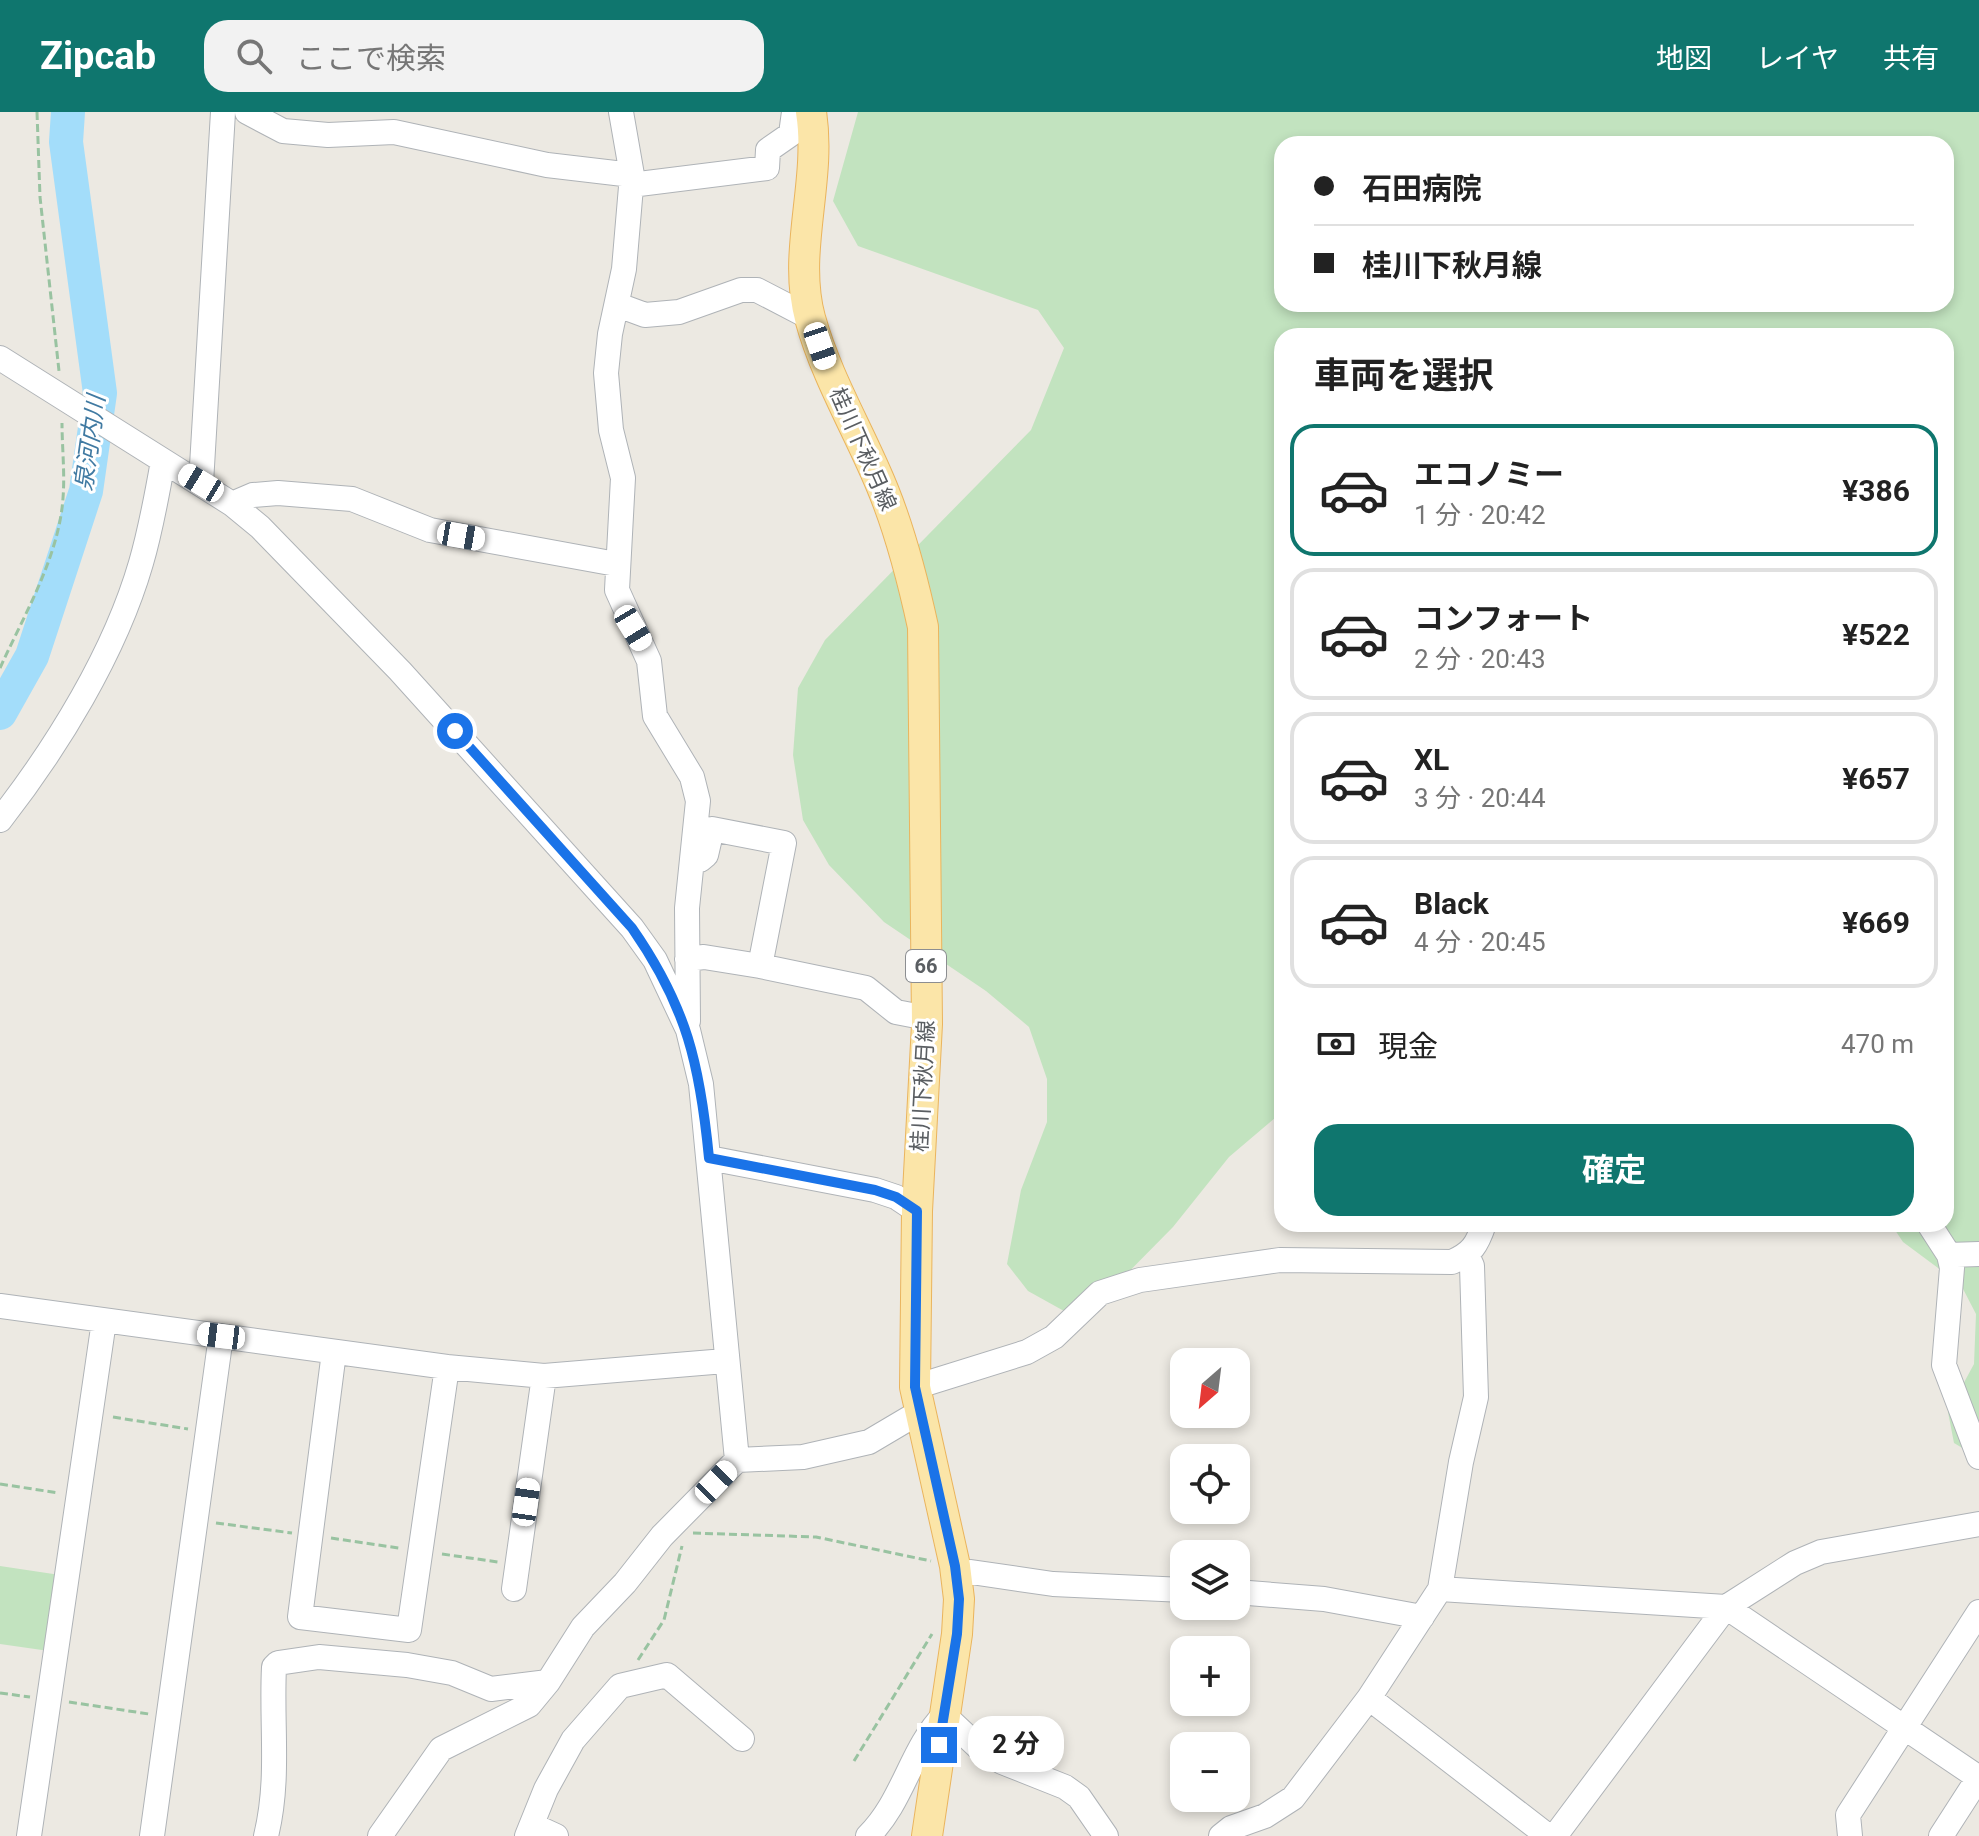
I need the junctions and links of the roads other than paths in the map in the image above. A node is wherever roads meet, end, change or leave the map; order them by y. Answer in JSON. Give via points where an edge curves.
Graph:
{"nodes":[{"id":1,"x":223,"y":112,"type":"edge"},
{"id":2,"x":247,"y":112,"type":"edge"},
{"id":3,"x":621,"y":112,"type":"edge"},
{"id":4,"x":794,"y":112,"type":"edge"},
{"id":5,"x":811,"y":112,"type":"edge"},
{"id":6,"x":631,"y":180,"type":"junction"},
{"id":7,"x":618,"y":305,"type":"junction"},
{"id":8,"x":809,"y":317,"type":"junction"},
{"id":9,"x":0,"y":358,"type":"edge"},
{"id":10,"x":163,"y":461,"type":"junction"},
{"id":11,"x":201,"y":483,"type":"junction"},
{"id":12,"x":232,"y":504,"type":"junction"},
{"id":13,"x":616,"y":564,"type":"junction"},
{"id":14,"x":0,"y":820,"type":"edge"},
{"id":15,"x":691,"y":866,"type":"junction"},
{"id":16,"x":687,"y":959,"type":"junction"},
{"id":17,"x":760,"y":966,"type":"junction"},
{"id":18,"x":927,"y":1018,"type":"junction"},
{"id":19,"x":688,"y":1030,"type":"junction"},
{"id":20,"x":709,"y":1158,"type":"junction"},
{"id":21,"x":917,"y":1211,"type":"junction"},
{"id":22,"x":1481,"y":1232,"type":"edge"},
{"id":23,"x":1934,"y":1232,"type":"edge"},
{"id":24,"x":1979,"y":1254,"type":"edge"},
{"id":25,"x":1467,"y":1255,"type":"junction"},
{"id":26,"x":1949,"y":1255,"type":"junction"},
{"id":27,"x":0,"y":1306,"type":"edge"},
{"id":28,"x":104,"y":1321,"type":"junction"},
{"id":29,"x":221,"y":1336,"type":"junction"},
{"id":30,"x":334,"y":1352,"type":"junction"},
{"id":31,"x":725,"y":1361,"type":"junction"},
{"id":32,"x":447,"y":1367,"type":"junction"},
{"id":33,"x":544,"y":1376,"type":"junction"},
{"id":34,"x":916,"y":1400,"type":"junction"},
{"id":35,"x":1979,"y":1457,"type":"edge"},
{"id":36,"x":737,"y":1460,"type":"junction"},
{"id":37,"x":1979,"y":1524,"type":"edge"},
{"id":38,"x":955,"y":1569,"type":"junction"},
{"id":39,"x":516,"y":1577,"type":"road end"},
{"id":40,"x":1170,"y":1589,"type":"edge"},
{"id":41,"x":1440,"y":1589,"type":"junction"},
{"id":42,"x":1250,"y":1593,"type":"edge"},
{"id":43,"x":1726,"y":1607,"type":"junction"},
{"id":44,"x":1979,"y":1612,"type":"edge"},
{"id":45,"x":300,"y":1617,"type":"junction"},
{"id":46,"x":1422,"y":1617,"type":"junction"},
{"id":47,"x":409,"y":1630,"type":"junction"},
{"id":48,"x":296,"y":1659,"type":"junction"},
{"id":49,"x":407,"y":1665,"type":"junction"},
{"id":50,"x":548,"y":1682,"type":"junction"},
{"id":51,"x":1369,"y":1698,"type":"junction"},
{"id":52,"x":944,"y":1715,"type":"junction"},
{"id":53,"x":1905,"y":1728,"type":"junction"},
{"id":54,"x":742,"y":1739,"type":"dead end"},
{"id":55,"x":1979,"y":1778,"type":"edge"},
{"id":56,"x":529,"y":1831,"type":"edge"},
{"id":57,"x":29,"y":1836,"type":"edge"},
{"id":58,"x":152,"y":1836,"type":"edge"},
{"id":59,"x":266,"y":1836,"type":"edge"},
{"id":60,"x":380,"y":1836,"type":"edge"},
{"id":61,"x":556,"y":1836,"type":"edge"},
{"id":62,"x":868,"y":1836,"type":"edge"},
{"id":63,"x":927,"y":1836,"type":"edge"},
{"id":64,"x":1106,"y":1836,"type":"edge"},
{"id":65,"x":1221,"y":1836,"type":"edge"},
{"id":66,"x":1548,"y":1836,"type":"edge"},
{"id":67,"x":1555,"y":1836,"type":"edge"},
{"id":68,"x":1850,"y":1836,"type":"edge"},
{"id":69,"x":1941,"y":1836,"type":"edge"}],
"edges":[{"from":1,"to":11,"type":"street"},
{"from":2,"to":6,"type":"street","via":[[283,131],[394,132]]},
{"from":3,"to":6,"type":"street"},
{"from":4,"to":6,"type":"street","via":[[791,134],[768,150],[767,168]]},
{"from":5,"to":8,"type":"main road","name":"桂川下秋月線","number":"66","via":[[816,146],[803,269]]},
{"from":6,"to":7,"type":"street"},
{"from":7,"to":8,"type":"street","via":[[645,315],[679,312],[741,290],[757,290]]},
{"from":7,"to":13,"type":"street","via":[[606,373],[611,430],[623,478]]},
{"from":8,"to":18,"type":"main road","name":"桂川下秋月線","number":"66","via":[[884,490],[910,563],[923,627]]},
{"from":9,"to":10,"type":"street"},
{"from":10,"to":11,"type":"street"},
{"from":10,"to":14,"type":"street","via":[[141,566],[110,639],[60,737]]},
{"from":11,"to":12,"type":"street"},
{"from":12,"to":13,"type":"street","via":[[278,493],[352,499],[430,530]]},
{"from":12,"to":19,"type":"street","via":[[400,671],[632,928],[655,960]]},
{"from":13,"to":15,"type":"street","via":[[623,610],[649,661],[655,716],[692,777],[698,801]]},
{"from":15,"to":16,"type":"street"},
{"from":15,"to":17,"type":"street","via":[[706,855],[712,829],[784,843]]},
{"from":16,"to":17,"type":"street"},
{"from":16,"to":19,"type":"street"},
{"from":17,"to":18,"type":"street","via":[[866,988],[896,1012]]},
{"from":18,"to":21,"type":"main road","name":"桂川下秋月線","number":"66"},
{"from":19,"to":20,"type":"street","via":[[701,1084]]},
{"from":20,"to":21,"type":"street","via":[[875,1190]]},
{"from":20,"to":31,"type":"street"},
{"from":21,"to":34,"type":"main road","name":"桂川下秋月線","number":"66"},
{"from":22,"to":25,"type":"street"},
{"from":23,"to":26,"type":"street"},
{"from":24,"to":26,"type":"street"},
{"from":25,"to":34,"type":"street","via":[[1452,1262],[1280,1260],[1140,1280],[1100,1293],[1054,1337],[1027,1352]]},
{"from":25,"to":41,"type":"street","via":[[1472,1266],[1476,1397]]},
{"from":26,"to":35,"type":"street","via":[[1944,1365]]},
{"from":27,"to":28,"type":"street"},
{"from":28,"to":29,"type":"street"},
{"from":28,"to":57,"type":"street"},
{"from":29,"to":30,"type":"street"},
{"from":29,"to":58,"type":"street"},
{"from":30,"to":32,"type":"street"},
{"from":30,"to":45,"type":"street"},
{"from":31,"to":33,"type":"street"},
{"from":31,"to":36,"type":"street"},
{"from":32,"to":33,"type":"street"},
{"from":32,"to":47,"type":"street"},
{"from":33,"to":39,"type":"street"},
{"from":34,"to":36,"type":"street","via":[[869,1442],[803,1457]]},
{"from":34,"to":38,"type":"main road","name":"桂川下秋月線","number":"66"},
{"from":36,"to":50,"type":"street","via":[[583,1627]]},
{"from":37,"to":43,"type":"street","via":[[1821,1552]]},
{"from":38,"to":40,"type":"street","via":[[1053,1584]]},
{"from":38,"to":52,"type":"main road","name":"桂川下秋月線","number":"66","via":[[957,1621]]},
{"from":41,"to":43,"type":"street"},
{"from":41,"to":46,"type":"street"},
{"from":42,"to":46,"type":"street","via":[[1324,1599]]},
{"from":43,"to":53,"type":"street"},
{"from":43,"to":67,"type":"street"},
{"from":44,"to":53,"type":"street"},
{"from":45,"to":47,"type":"street"},
{"from":45,"to":48,"type":"street"},
{"from":46,"to":51,"type":"street"},
{"from":47,"to":49,"type":"street"},
{"from":48,"to":49,"type":"street"},
{"from":48,"to":59,"type":"street","via":[[274,1667],[277,1753]]},
{"from":49,"to":50,"type":"street","via":[[452,1673],[491,1689]]},
{"from":50,"to":60,"type":"street","via":[[515,1714],[441,1749]]},
{"from":51,"to":65,"type":"street","via":[[1293,1798]]},
{"from":51,"to":66,"type":"street"},
{"from":52,"to":62,"type":"street","via":[[928,1732],[910,1774]]},
{"from":52,"to":63,"type":"main road","name":"桂川下秋月線","number":"66"},
{"from":52,"to":64,"type":"street","via":[[1002,1762],[1079,1797]]},
{"from":53,"to":55,"type":"street"},
{"from":53,"to":68,"type":"street","via":[[1848,1815]]},
{"from":54,"to":56,"type":"street","via":[[667,1675],[620,1686],[573,1740]]},
{"from":55,"to":69,"type":"street"},
{"from":56,"to":61,"type":"street"}]}
